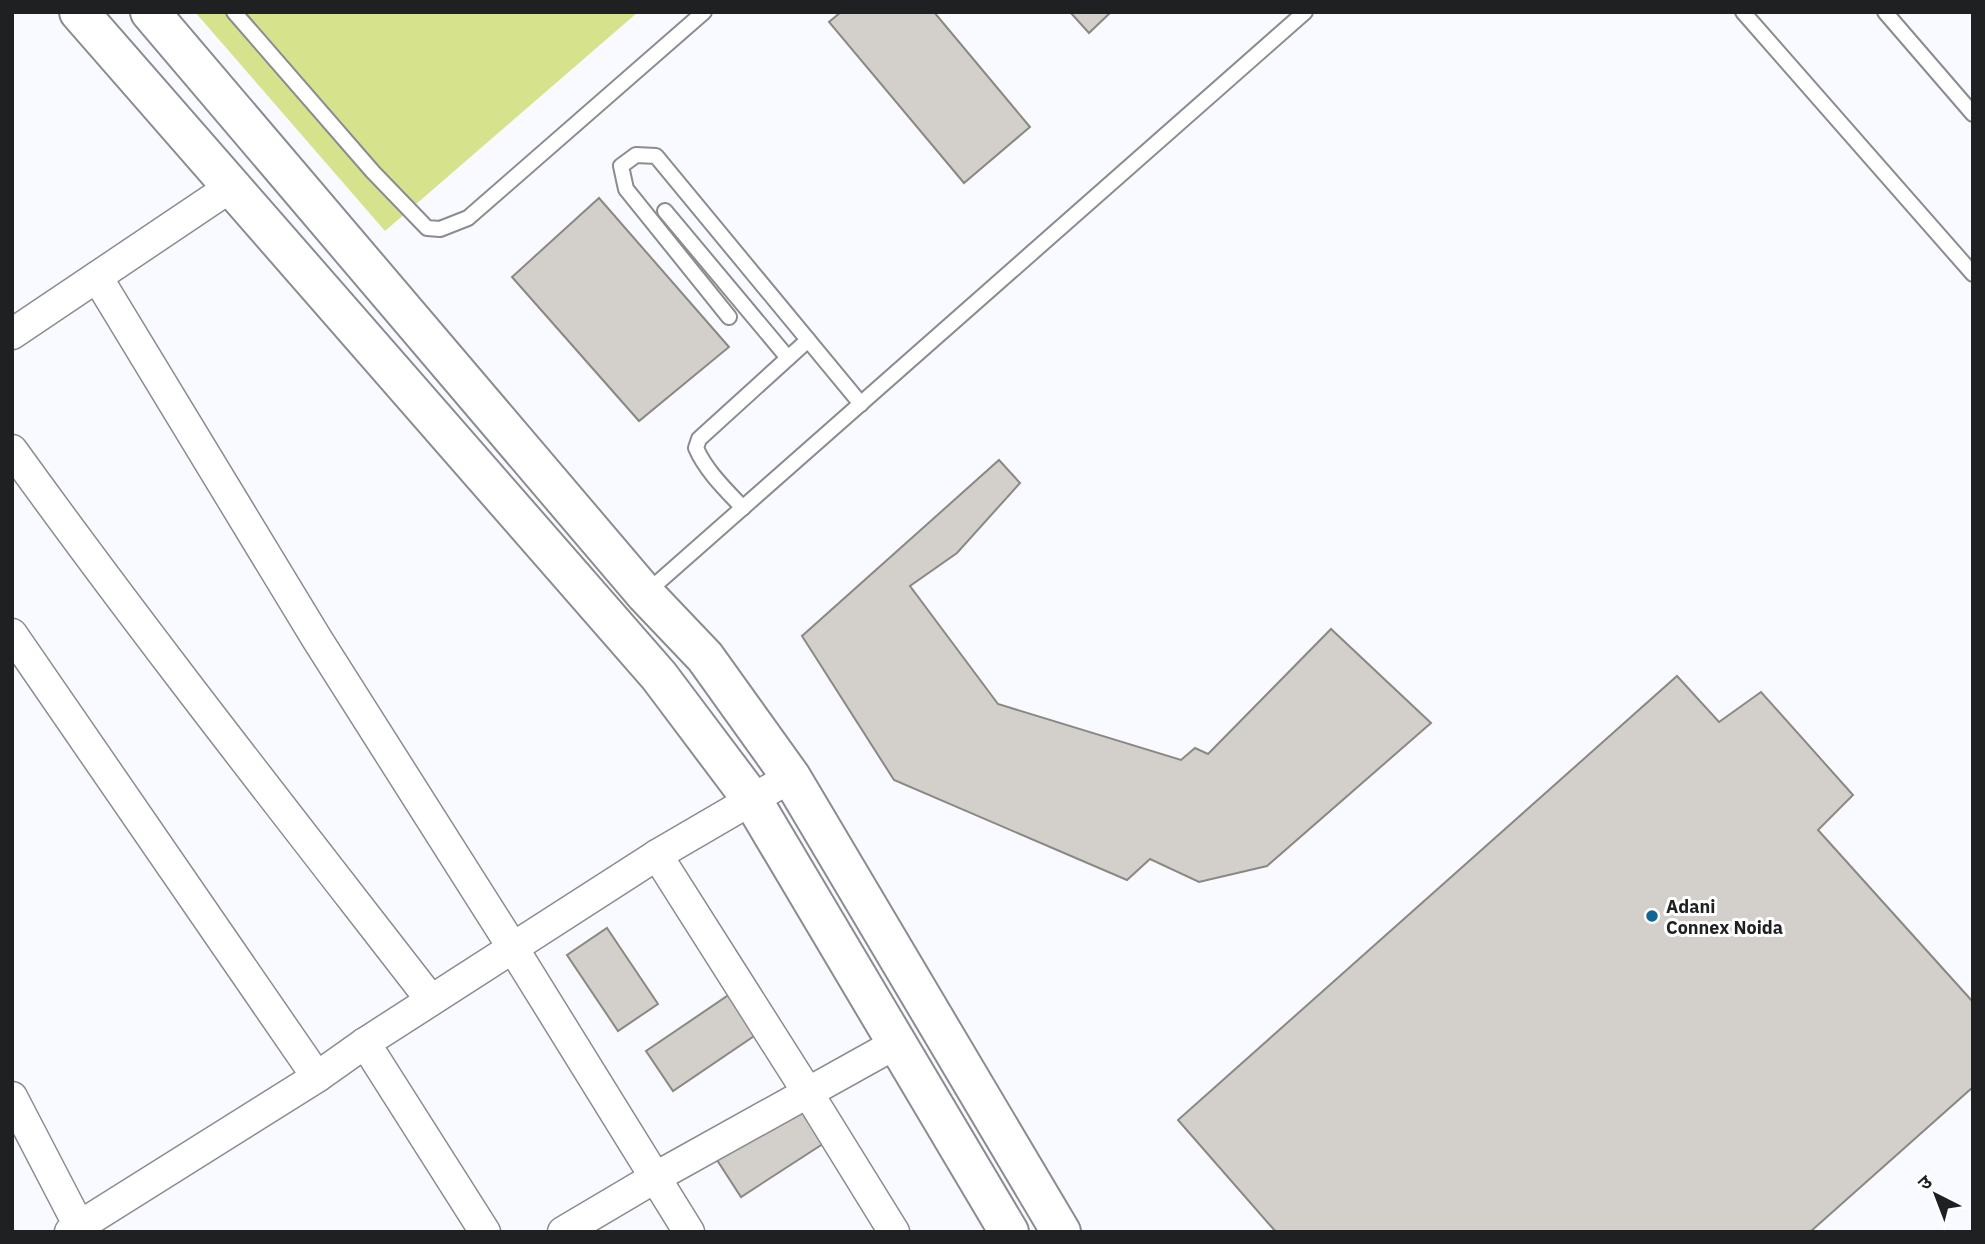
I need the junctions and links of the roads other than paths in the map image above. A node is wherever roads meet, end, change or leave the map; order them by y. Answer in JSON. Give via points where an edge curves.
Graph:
{"nodes":[{"id":1,"x":79,"y":12,"type":"edge"},
{"id":2,"x":150,"y":12,"type":"edge"},
{"id":3,"x":234,"y":12,"type":"edge"},
{"id":4,"x":704,"y":12,"type":"edge"},
{"id":5,"x":1305,"y":12,"type":"edge"},
{"id":6,"x":1743,"y":12,"type":"edge"},
{"id":7,"x":1885,"y":12,"type":"edge"},
{"id":8,"x":1973,"y":114,"type":"edge"},
{"id":9,"x":232,"y":186,"type":"junction"},
{"id":10,"x":665,"y":211,"type":"dead end"},
{"id":11,"x":1973,"y":274,"type":"edge"},
{"id":12,"x":97,"y":277,"type":"junction"},
{"id":13,"x":729,"y":317,"type":"dead end"},
{"id":14,"x":12,"y":334,"type":"edge"},
{"id":15,"x":808,"y":340,"type":"junction"},
{"id":16,"x":788,"y":358,"type":"junction"},
{"id":17,"x":861,"y":404,"type":"junction"},
{"id":18,"x":12,"y":450,"type":"edge"},
{"id":19,"x":743,"y":508,"type":"junction"},
{"id":20,"x":645,"y":594,"type":"junction"},
{"id":21,"x":12,"y":634,"type":"edge"},
{"id":22,"x":791,"y":777,"type":"junction"},
{"id":23,"x":753,"y":801,"type":"junction"},
{"id":24,"x":657,"y":855,"type":"junction"},
{"id":25,"x":513,"y":948,"type":"junction"},
{"id":26,"x":431,"y":1000,"type":"junction"},
{"id":27,"x":365,"y":1043,"type":"junction"},
{"id":28,"x":897,"y":1043,"type":"junction"},
{"id":29,"x":317,"y":1077,"type":"junction"},
{"id":30,"x":808,"y":1093,"type":"junction"},
{"id":31,"x":12,"y":1097,"type":"edge"},
{"id":32,"x":656,"y":1177,"type":"junction"},
{"id":33,"x":75,"y":1229,"type":"edge"},
{"id":34,"x":485,"y":1232,"type":"edge"},
{"id":35,"x":563,"y":1232,"type":"edge"},
{"id":36,"x":689,"y":1232,"type":"edge"},
{"id":37,"x":894,"y":1232,"type":"edge"},
{"id":38,"x":1009,"y":1232,"type":"edge"},
{"id":39,"x":1061,"y":1232,"type":"edge"}],
"edges":[{"from":1,"to":9,"type":"street"},
{"from":2,"to":20,"type":"street"},
{"from":3,"to":4,"type":"lane","via":[[373,172],[427,228],[440,229],[468,218]]},
{"from":5,"to":17,"type":"lane"},
{"from":6,"to":11,"type":"lane"},
{"from":7,"to":8,"type":"lane"},
{"from":9,"to":12,"type":"street"},
{"from":9,"to":23,"type":"street","via":[[659,676]]},
{"from":10,"to":16,"type":"lane"},
{"from":12,"to":14,"type":"street"},
{"from":12,"to":25,"type":"street","via":[[317,639]]},
{"from":13,"to":15,"type":"lane","via":[[626,189],[621,166],[636,155],[656,156]]},
{"from":15,"to":16,"type":"lane"},
{"from":15,"to":17,"type":"lane"},
{"from":16,"to":19,"type":"lane","via":[[699,439],[696,448]]},
{"from":17,"to":19,"type":"lane"},
{"from":18,"to":26,"type":"street","via":[[188,688]]},
{"from":19,"to":20,"type":"lane"},
{"from":20,"to":22,"type":"street","via":[[705,657]]},
{"from":21,"to":29,"type":"street"},
{"from":22,"to":23,"type":"street"},
{"from":22,"to":39,"type":"street"},
{"from":23,"to":24,"type":"street"},
{"from":23,"to":28,"type":"street"},
{"from":24,"to":25,"type":"street"},
{"from":24,"to":30,"type":"street"},
{"from":25,"to":26,"type":"street"},
{"from":25,"to":32,"type":"street"},
{"from":26,"to":27,"type":"street"},
{"from":27,"to":29,"type":"street"},
{"from":27,"to":34,"type":"street"},
{"from":28,"to":30,"type":"street"},
{"from":28,"to":38,"type":"street"},
{"from":29,"to":33,"type":"street"},
{"from":30,"to":32,"type":"street"},
{"from":30,"to":37,"type":"street"},
{"from":31,"to":33,"type":"street"},
{"from":32,"to":35,"type":"street"},
{"from":32,"to":36,"type":"street"}]}
